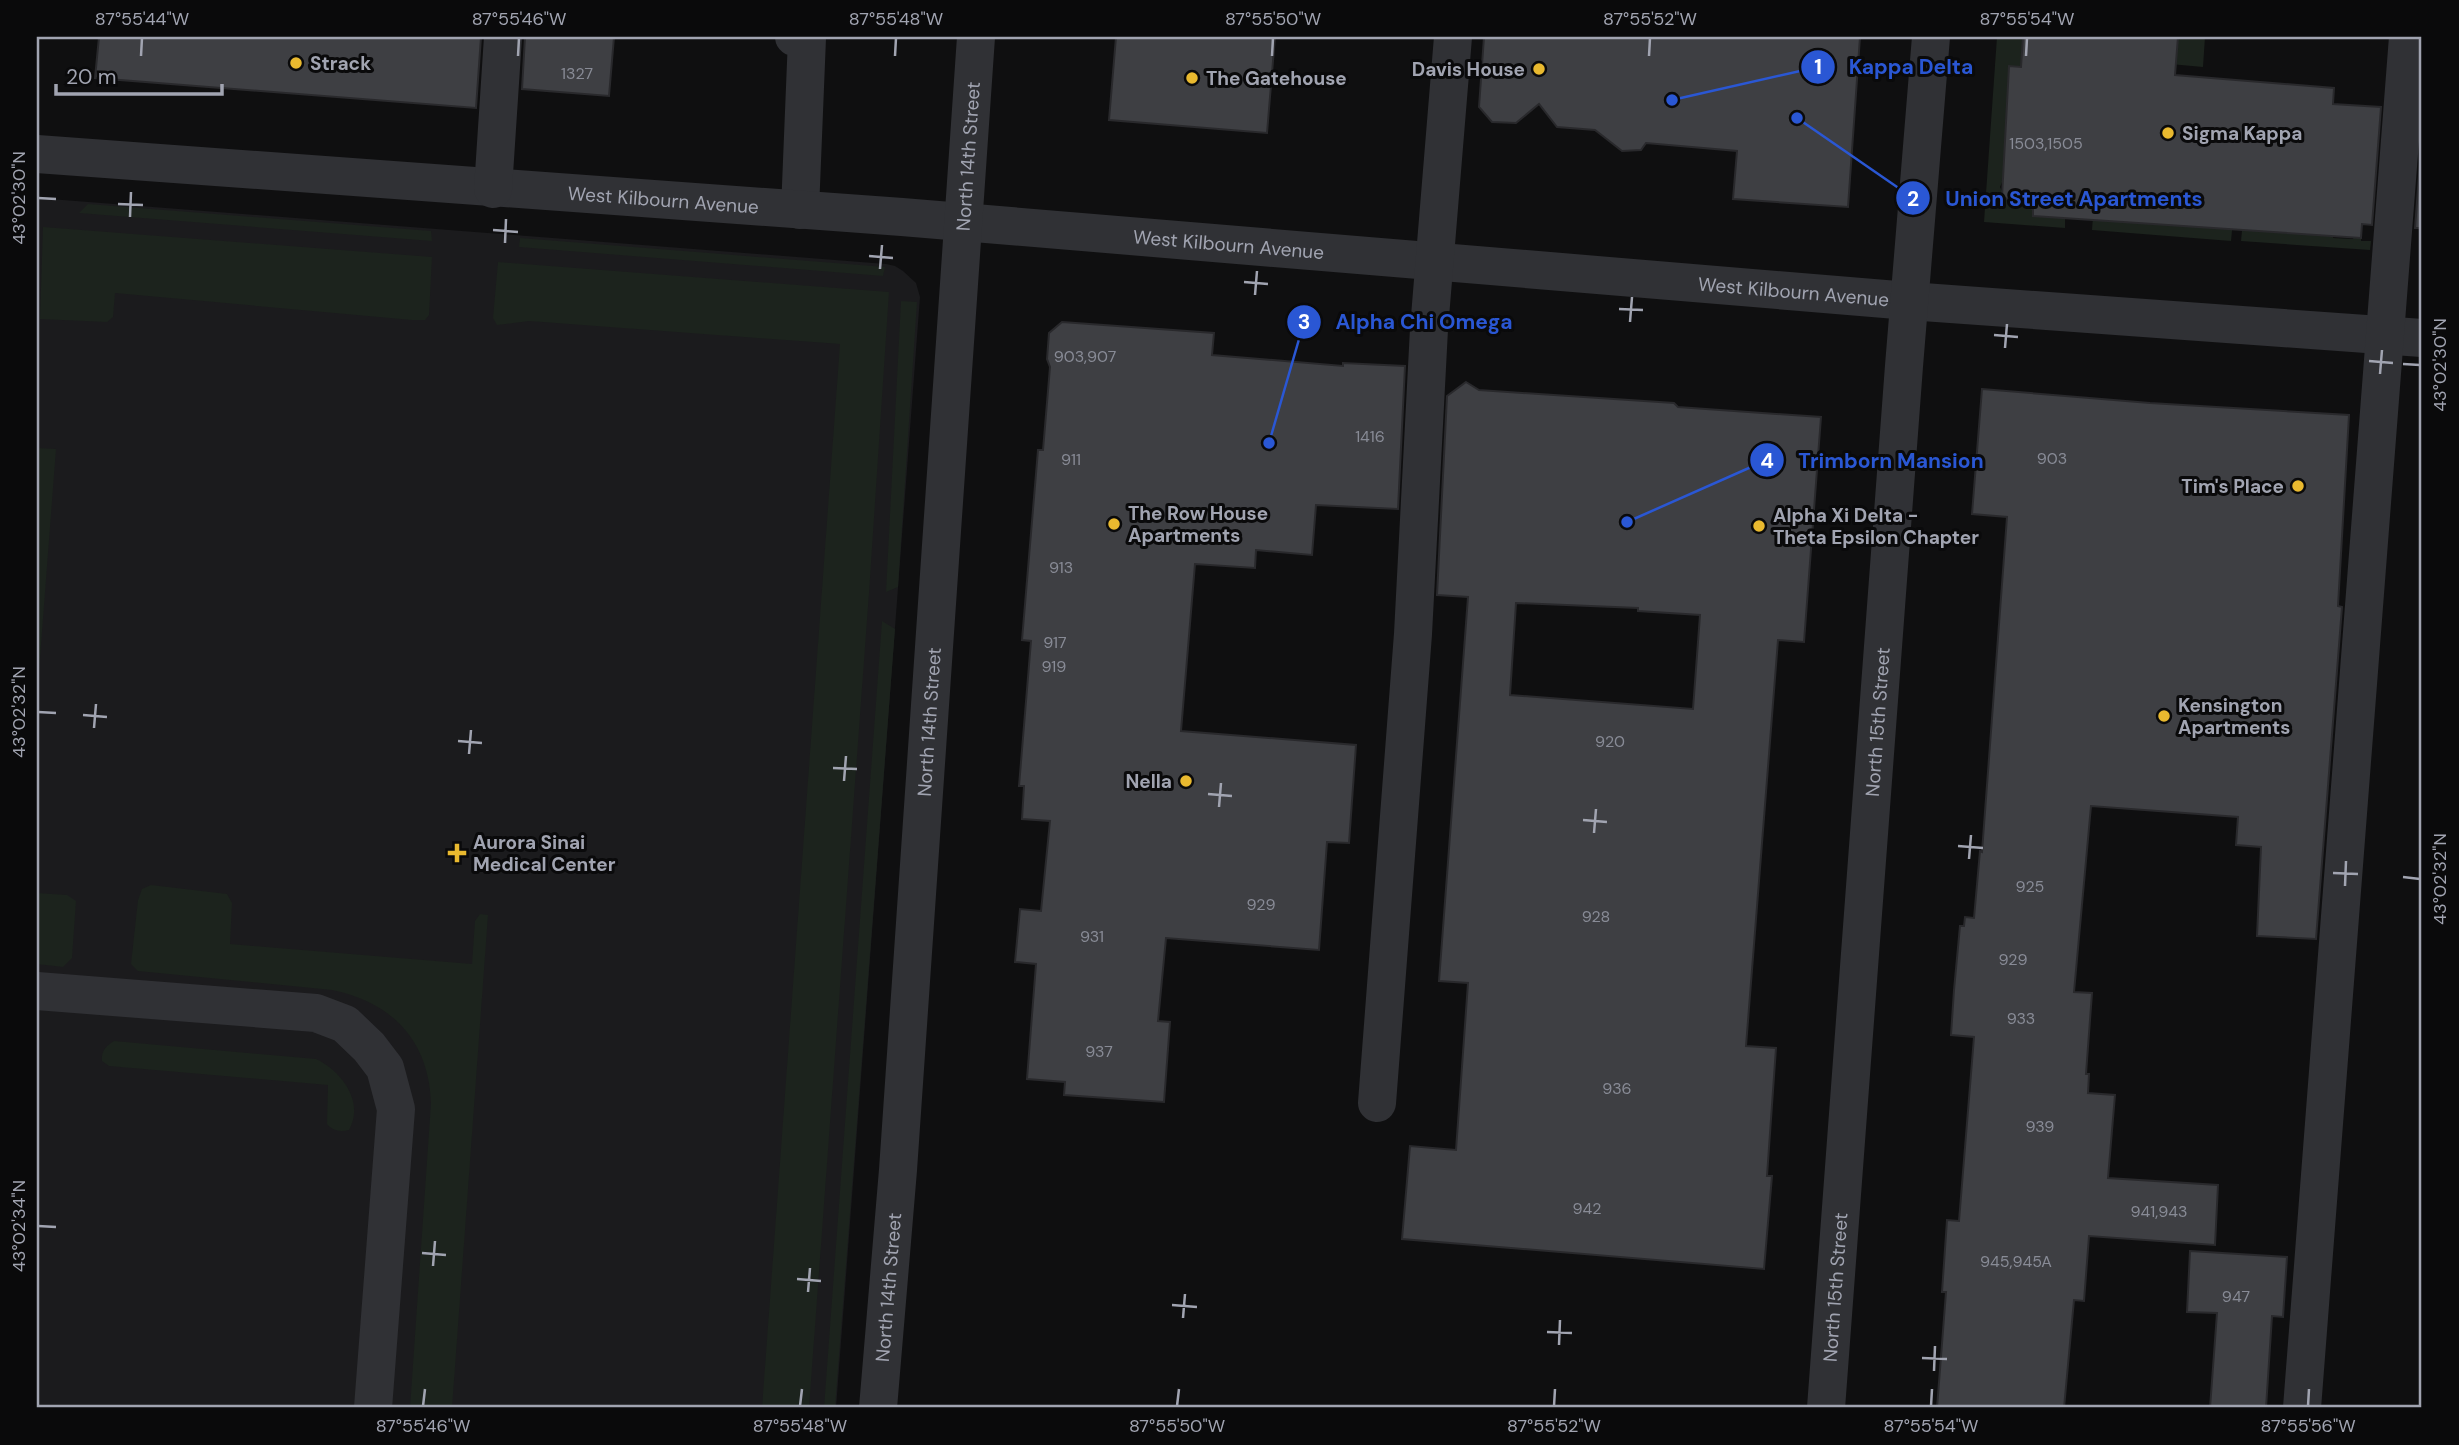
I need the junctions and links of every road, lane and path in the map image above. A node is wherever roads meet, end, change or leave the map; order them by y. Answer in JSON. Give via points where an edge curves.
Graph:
{"nodes":[{"id":1,"x":503,"y":37,"type":"edge"},
{"id":2,"x":794,"y":37,"type":"edge"},
{"id":3,"x":976,"y":37,"type":"edge"},
{"id":4,"x":1453,"y":37,"type":"edge"},
{"id":5,"x":1931,"y":37,"type":"edge"},
{"id":6,"x":2408,"y":37,"type":"edge"},
{"id":7,"x":37,"y":154,"type":"edge"},
{"id":8,"x":493,"y":189,"type":"junction"},
{"id":9,"x":800,"y":210,"type":"junction"},
{"id":10,"x":964,"y":223,"type":"junction"},
{"id":11,"x":1434,"y":262,"type":"junction"},
{"id":12,"x":1909,"y":301,"type":"junction"},
{"id":13,"x":2384,"y":335,"type":"junction"},
{"id":14,"x":2422,"y":338,"type":"edge"},
{"id":15,"x":37,"y":991,"type":"edge"},
{"id":16,"x":1377,"y":1103,"type":"dead end"},
{"id":17,"x":373,"y":1408,"type":"edge"},
{"id":18,"x":878,"y":1408,"type":"edge"},
{"id":19,"x":1826,"y":1408,"type":"edge"},
{"id":20,"x":2302,"y":1408,"type":"edge"}],
"edges":[{"from":1,"to":8,"type":"street"},
{"from":2,"to":9,"type":"street","via":[[807,38]]},
{"from":3,"to":10,"type":"street","name":"North 14th Street"},
{"from":4,"to":11,"type":"street"},
{"from":5,"to":12,"type":"street","name":"North 15th Street"},
{"from":6,"to":13,"type":"street"},
{"from":7,"to":8,"type":"street","name":"West Kilbourn Avenue"},
{"from":8,"to":9,"type":"street","name":"West Kilbourn Avenue"},
{"from":9,"to":10,"type":"street","name":"West Kilbourn Avenue"},
{"from":10,"to":11,"type":"street","name":"West Kilbourn Avenue"},
{"from":10,"to":18,"type":"street","name":"North 14th Street"},
{"from":11,"to":12,"type":"street","name":"West Kilbourn Avenue"},
{"from":11,"to":16,"type":"street","via":[[1413,634]]},
{"from":12,"to":13,"type":"street","name":"West Kilbourn Avenue"},
{"from":12,"to":19,"type":"street","name":"North 15th Street"},
{"from":13,"to":14,"type":"street","name":"West Kilbourn Avenue"},
{"from":13,"to":20,"type":"street"},
{"from":15,"to":17,"type":"street","via":[[316,1013],[345,1024],[369,1047],[385,1068],[396,1109]]}]}
